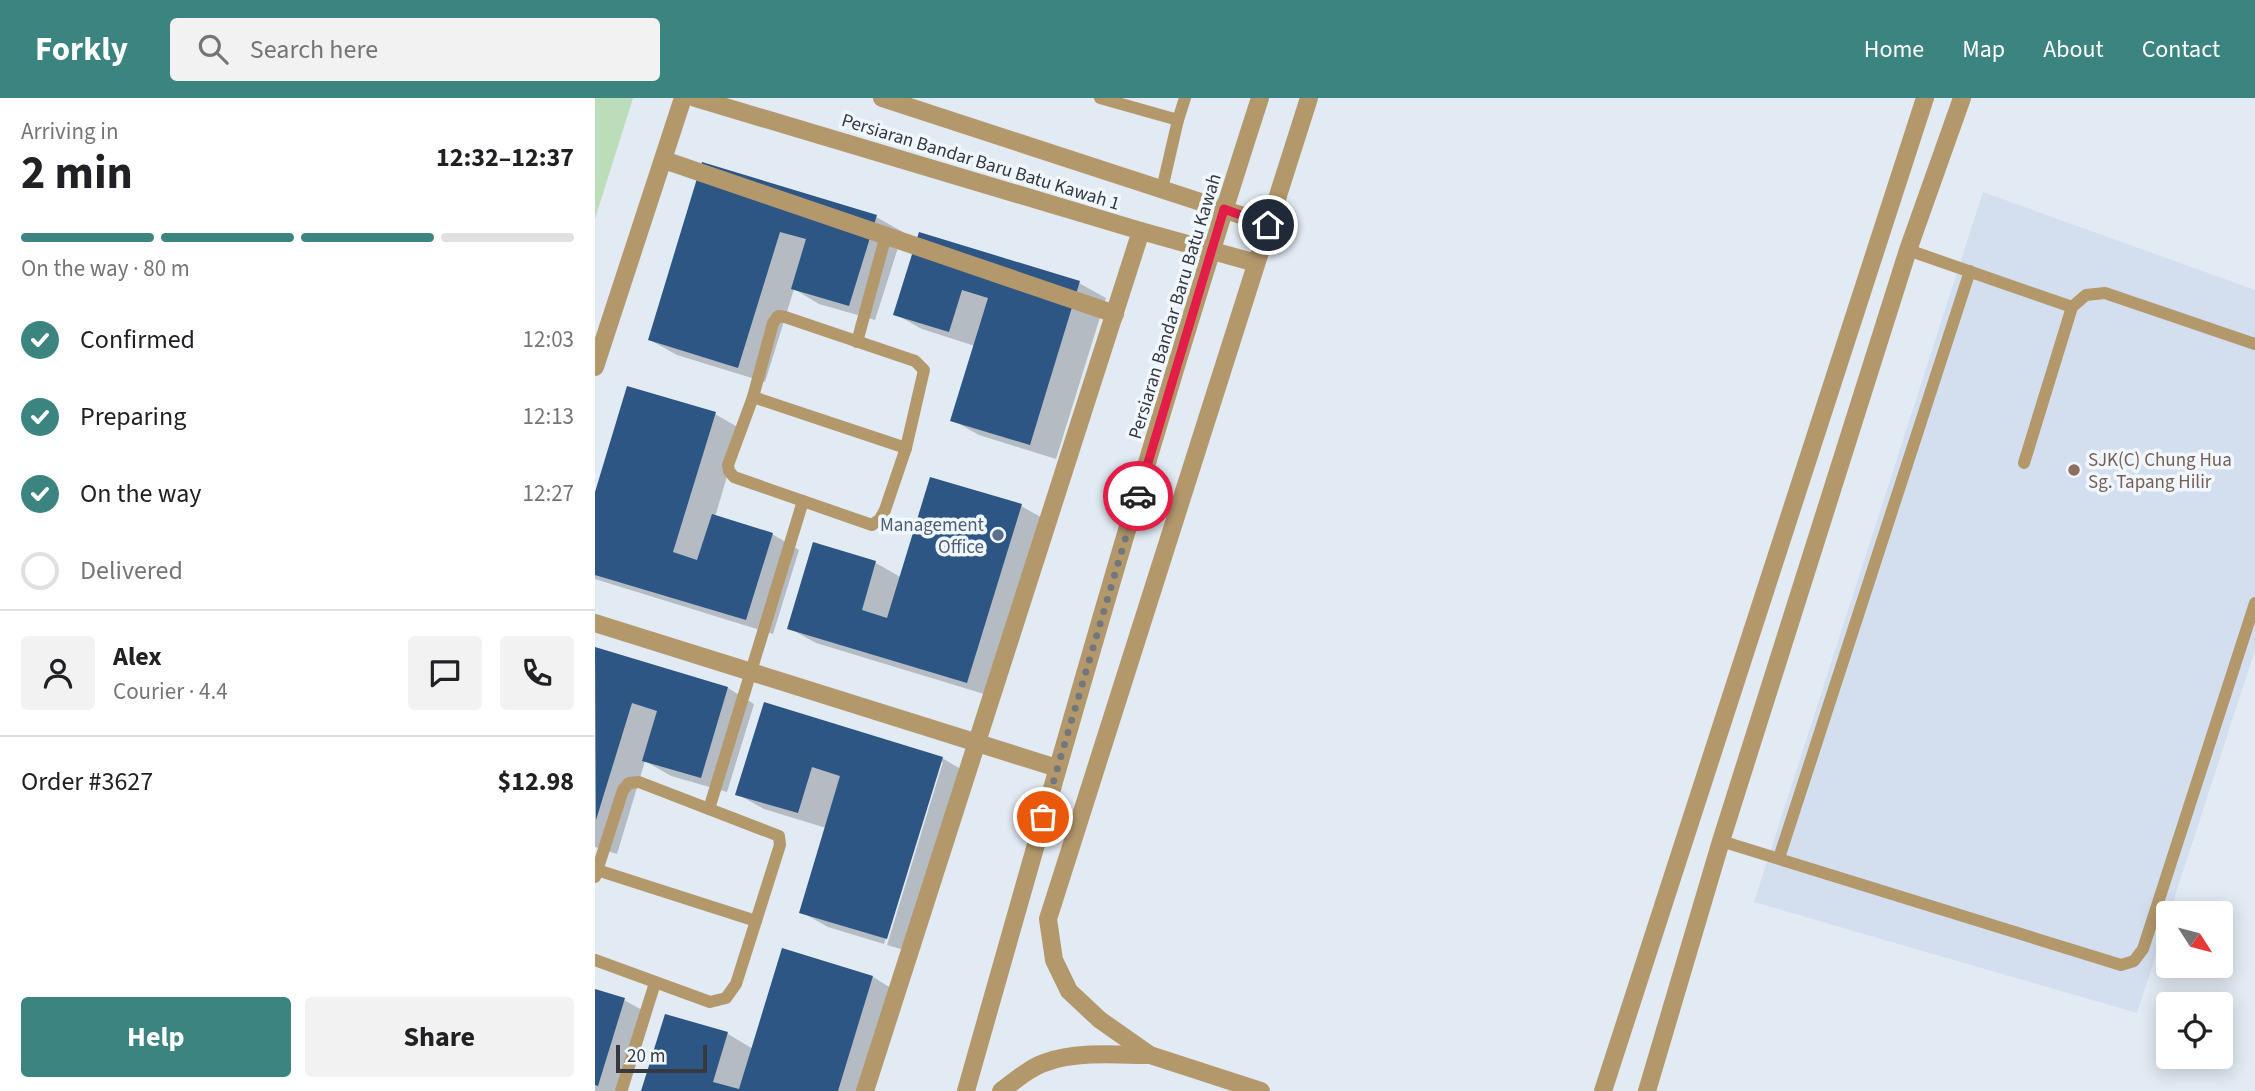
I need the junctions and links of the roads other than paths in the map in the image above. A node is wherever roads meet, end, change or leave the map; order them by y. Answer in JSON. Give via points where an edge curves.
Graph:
{"nodes":[{"id":1,"x":683,"y":98,"type":"edge"},
{"id":2,"x":695,"y":98,"type":"edge"},
{"id":3,"x":882,"y":98,"type":"edge"},
{"id":4,"x":1100,"y":98,"type":"edge"},
{"id":5,"x":1185,"y":98,"type":"edge"},
{"id":6,"x":1260,"y":98,"type":"edge"},
{"id":7,"x":1309,"y":98,"type":"edge"},
{"id":8,"x":1925,"y":98,"type":"edge"},
{"id":9,"x":1962,"y":98,"type":"edge"},
{"id":10,"x":1178,"y":120,"type":"junction"},
{"id":11,"x":664,"y":160,"type":"junction"},
{"id":12,"x":1163,"y":189,"type":"junction"},
{"id":13,"x":1224,"y":209,"type":"junction"},
{"id":14,"x":1268,"y":225,"type":"junction"},
{"id":15,"x":1141,"y":231,"type":"junction"},
{"id":16,"x":886,"y":236,"type":"junction"},
{"id":17,"x":1908,"y":250,"type":"junction"},
{"id":18,"x":1212,"y":251,"type":"junction"},
{"id":19,"x":1256,"y":263,"type":"junction"},
{"id":20,"x":1970,"y":271,"type":"junction"},
{"id":21,"x":2072,"y":307,"type":"junction"},
{"id":22,"x":1115,"y":313,"type":"junction"},
{"id":23,"x":857,"y":342,"type":"junction"},
{"id":24,"x":2255,"y":344,"type":"edge"},
{"id":25,"x":595,"y":367,"type":"edge"},
{"id":26,"x":753,"y":397,"type":"junction"},
{"id":27,"x":906,"y":448,"type":"junction"},
{"id":28,"x":2024,"y":463,"type":"dead end"},
{"id":29,"x":803,"y":501,"type":"junction"},
{"id":30,"x":2255,"y":603,"type":"edge"},
{"id":31,"x":595,"y":623,"type":"edge"},
{"id":32,"x":750,"y":672,"type":"junction"},
{"id":33,"x":977,"y":742,"type":"junction"},
{"id":34,"x":1058,"y":768,"type":"junction"},
{"id":35,"x":709,"y":809,"type":"junction"},
{"id":36,"x":1721,"y":841,"type":"junction"},
{"id":37,"x":1779,"y":858,"type":"junction"},
{"id":38,"x":596,"y":874,"type":"edge"},
{"id":39,"x":756,"y":921,"type":"junction"},
{"id":40,"x":595,"y":960,"type":"edge"},
{"id":41,"x":655,"y":983,"type":"junction"},
{"id":42,"x":1150,"y":1055,"type":"junction"},
{"id":43,"x":621,"y":1091,"type":"edge"},
{"id":44,"x":865,"y":1091,"type":"edge"},
{"id":45,"x":966,"y":1091,"type":"edge"},
{"id":46,"x":1001,"y":1091,"type":"edge"},
{"id":47,"x":1261,"y":1091,"type":"edge"},
{"id":48,"x":1603,"y":1091,"type":"edge"},
{"id":49,"x":1647,"y":1091,"type":"edge"}],
"edges":[{"from":1,"to":11,"type":"street"},
{"from":2,"to":15,"type":"street","name":"Persiaran Bandar Baru Batu Kawah 1"},
{"from":3,"to":12,"type":"street","name":"Persiaran Bandar Baru Batu Kawah 1"},
{"from":4,"to":10,"type":"lane"},
{"from":5,"to":10,"type":"lane"},
{"from":6,"to":13,"type":"street","name":"Persiaran Bandar Baru Batu Kawah"},
{"from":7,"to":14,"type":"street"},
{"from":8,"to":48,"type":"street"},
{"from":9,"to":17,"type":"street"},
{"from":10,"to":12,"type":"lane"},
{"from":11,"to":16,"type":"street"},
{"from":11,"to":25,"type":"street"},
{"from":12,"to":13,"type":"street","name":"Persiaran Bandar Baru Batu Kawah 1"},
{"from":13,"to":14,"type":"street","name":"Persiaran Bandar Baru Batu Kawah 1"},
{"from":13,"to":18,"type":"street","name":"Persiaran Bandar Baru Batu Kawah"},
{"from":14,"to":19,"type":"street"},
{"from":15,"to":18,"type":"street","name":"Persiaran Bandar Baru Batu Kawah 1"},
{"from":15,"to":22,"type":"street"},
{"from":16,"to":22,"type":"street"},
{"from":16,"to":23,"type":"lane"},
{"from":17,"to":20,"type":"lane"},
{"from":17,"to":36,"type":"street"},
{"from":18,"to":19,"type":"street","name":"Persiaran Bandar Baru Batu Kawah 1"},
{"from":18,"to":34,"type":"street","name":"Persiaran Bandar Baru Batu Kawah"},
{"from":19,"to":42,"type":"street","via":[[1048,919],[1054,960],[1069,991],[1100,1020]]},
{"from":20,"to":21,"type":"lane"},
{"from":20,"to":37,"type":"lane"},
{"from":21,"to":24,"type":"lane","via":[[2086,295],[2105,292]]},
{"from":21,"to":28,"type":"lane"},
{"from":22,"to":33,"type":"street"},
{"from":23,"to":26,"type":"lane","via":[[778,316]]},
{"from":23,"to":27,"type":"lane","via":[[915,361],[924,370]]},
{"from":26,"to":27,"type":"lane"},
{"from":26,"to":29,"type":"lane","via":[[729,471],[734,477]]},
{"from":27,"to":29,"type":"lane","via":[[885,510],[872,524]]},
{"from":29,"to":32,"type":"lane"},
{"from":30,"to":37,"type":"lane","via":[[2143,949],[2134,961],[2120,965]]},
{"from":31,"to":32,"type":"street"},
{"from":32,"to":33,"type":"street"},
{"from":32,"to":35,"type":"lane"},
{"from":33,"to":34,"type":"street"},
{"from":33,"to":44,"type":"street"},
{"from":34,"to":45,"type":"street","name":"Persiaran Bandar Baru Batu Kawah"},
{"from":35,"to":38,"type":"lane","via":[[639,782],[629,783]]},
{"from":35,"to":39,"type":"lane","via":[[779,836],[781,845]]},
{"from":36,"to":37,"type":"lane"},
{"from":36,"to":49,"type":"street"},
{"from":38,"to":39,"type":"lane"},
{"from":39,"to":41,"type":"lane","via":[[736,984],[726,998],[710,1002]]},
{"from":40,"to":41,"type":"lane"},
{"from":41,"to":43,"type":"lane"},
{"from":42,"to":46,"type":"street","via":[[1089,1055],[1047,1061]]},
{"from":42,"to":47,"type":"street"}]}
